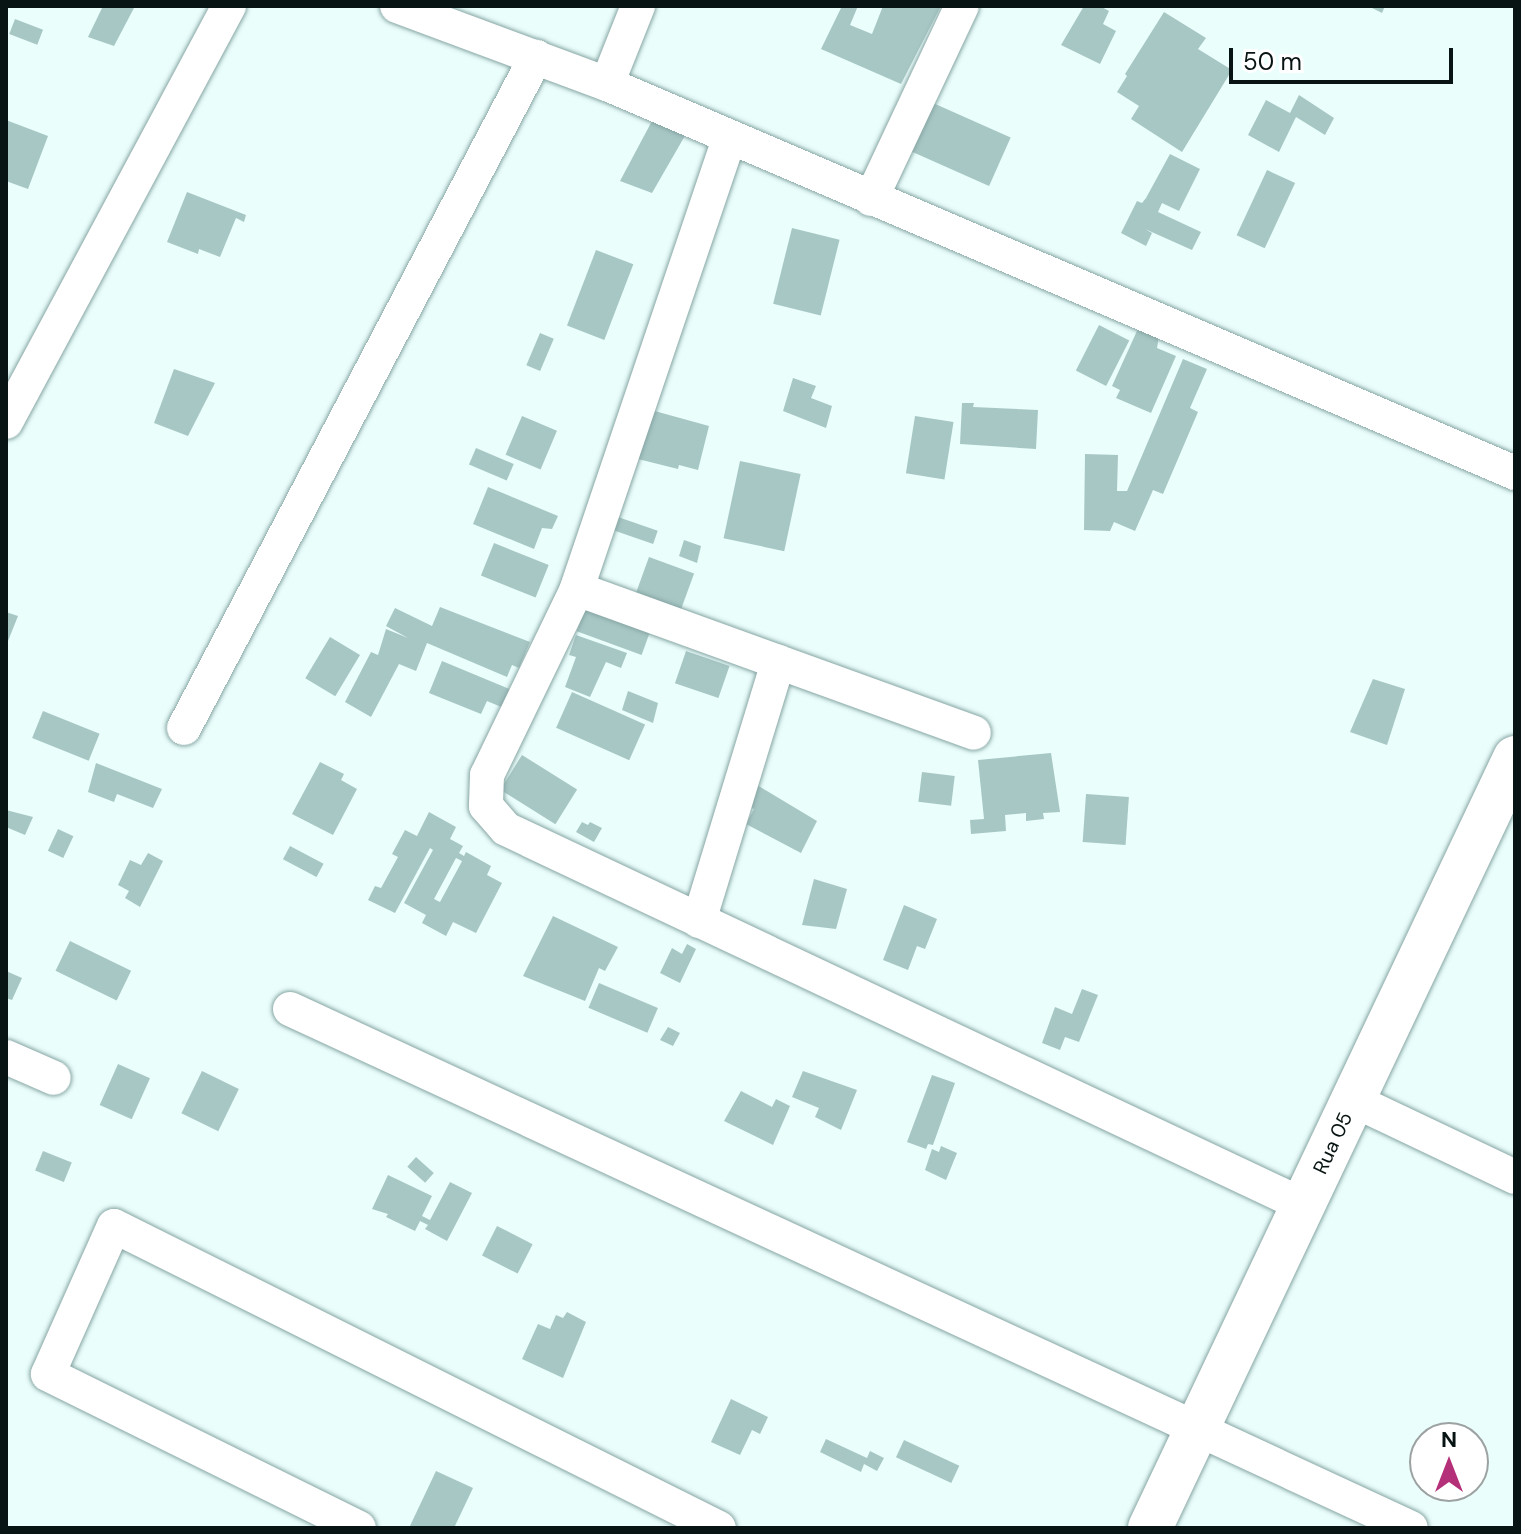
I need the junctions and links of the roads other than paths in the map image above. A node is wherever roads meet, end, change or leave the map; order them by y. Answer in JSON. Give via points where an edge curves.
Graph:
{"nodes":[{"id":1,"x":229,"y":6,"type":"edge"},
{"id":2,"x":397,"y":6,"type":"edge"},
{"id":3,"x":638,"y":6,"type":"edge"},
{"id":4,"x":962,"y":6,"type":"edge"},
{"id":5,"x":536,"y":57,"type":"junction"},
{"id":6,"x":607,"y":84,"type":"junction"},
{"id":7,"x":729,"y":139,"type":"junction"},
{"id":8,"x":871,"y":199,"type":"junction"},
{"id":9,"x":6,"y":422,"type":"edge"},
{"id":10,"x":1515,"y":473,"type":"edge"},
{"id":11,"x":577,"y":589,"type":"junction"},
{"id":12,"x":778,"y":662,"type":"junction"},
{"id":13,"x":184,"y":728,"type":"dead end"},
{"id":14,"x":974,"y":733,"type":"dead end"},
{"id":15,"x":1515,"y":758,"type":"edge"},
{"id":16,"x":699,"y":921,"type":"junction"},
{"id":17,"x":290,"y":1009,"type":"dead end"},
{"id":18,"x":6,"y":1057,"type":"edge"},
{"id":19,"x":54,"y":1078,"type":"dead end"},
{"id":20,"x":1353,"y":1100,"type":"junction"},
{"id":21,"x":1515,"y":1177,"type":"edge"},
{"id":22,"x":1303,"y":1205,"type":"junction"},
{"id":23,"x":1197,"y":1429,"type":"junction"},
{"id":24,"x":359,"y":1528,"type":"edge"},
{"id":25,"x":719,"y":1528,"type":"edge"},
{"id":26,"x":1150,"y":1528,"type":"edge"},
{"id":27,"x":1411,"y":1528,"type":"edge"}],
"edges":[{"from":1,"to":9,"type":"street"},
{"from":2,"to":5,"type":"street"},
{"from":3,"to":6,"type":"street"},
{"from":4,"to":8,"type":"street"},
{"from":5,"to":6,"type":"street"},
{"from":5,"to":13,"type":"street"},
{"from":6,"to":7,"type":"street"},
{"from":7,"to":8,"type":"street"},
{"from":7,"to":11,"type":"street"},
{"from":8,"to":10,"type":"street"},
{"from":11,"to":12,"type":"street"},
{"from":11,"to":16,"type":"street","via":[[487,775],[486,806],[506,829]]},
{"from":12,"to":14,"type":"street"},
{"from":12,"to":16,"type":"street"},
{"from":15,"to":20,"type":"street","name":"Rua 05"},
{"from":16,"to":22,"type":"street"},
{"from":17,"to":23,"type":"street"},
{"from":18,"to":19,"type":"street"},
{"from":20,"to":21,"type":"street"},
{"from":20,"to":22,"type":"street","name":"Rua 05"},
{"from":22,"to":23,"type":"street","name":"Rua 05"},
{"from":23,"to":26,"type":"street","name":"Rua 05"},
{"from":23,"to":27,"type":"street"},
{"from":24,"to":25,"type":"street","via":[[48,1374],[114,1226]]}]}
